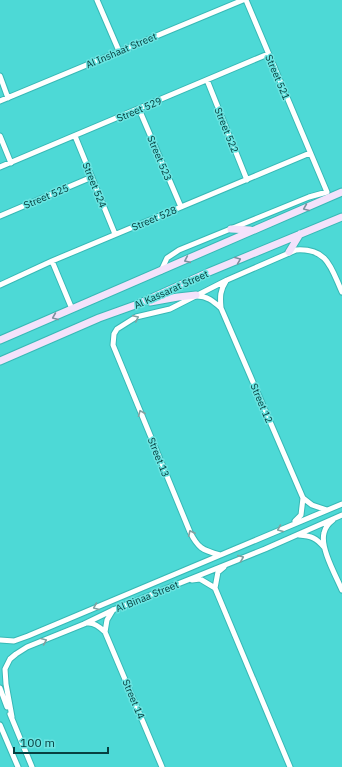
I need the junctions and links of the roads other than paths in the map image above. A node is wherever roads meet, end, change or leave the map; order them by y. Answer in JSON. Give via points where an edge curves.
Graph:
{"nodes":[{"id":1,"x":98,"y":0,"type":"edge"},
{"id":2,"x":226,"y":0,"type":"edge"},
{"id":3,"x":244,"y":0,"type":"edge"},
{"id":4,"x":229,"y":6,"type":"junction"},
{"id":5,"x":119,"y":51,"type":"junction"},
{"id":6,"x":268,"y":54,"type":"junction"},
{"id":7,"x":0,"y":76,"type":"edge"},
{"id":8,"x":207,"y":80,"type":"junction"},
{"id":9,"x":8,"y":98,"type":"junction"},
{"id":10,"x":0,"y":101,"type":"edge"},
{"id":11,"x":139,"y":109,"type":"junction"},
{"id":12,"x":0,"y":136,"type":"edge"},
{"id":13,"x":75,"y":136,"type":"junction"},
{"id":14,"x":310,"y":154,"type":"junction"},
{"id":15,"x":10,"y":163,"type":"junction"},
{"id":16,"x":0,"y":167,"type":"edge"},
{"id":17,"x":92,"y":177,"type":"junction"},
{"id":18,"x":246,"y":180,"type":"junction"},
{"id":19,"x":342,"y":192,"type":"edge"},
{"id":20,"x":181,"y":207,"type":"junction"},
{"id":21,"x":0,"y":216,"type":"edge"},
{"id":22,"x":342,"y":216,"type":"edge"},
{"id":23,"x":231,"y":229,"type":"junction"},
{"id":24,"x":252,"y":230,"type":"junction"},
{"id":25,"x":115,"y":234,"type":"junction"},
{"id":26,"x":300,"y":234,"type":"junction"},
{"id":27,"x":289,"y":252,"type":"junction"},
{"id":28,"x":52,"y":261,"type":"junction"},
{"id":29,"x":161,"y":272,"type":"junction"},
{"id":30,"x":227,"y":280,"type":"junction"},
{"id":31,"x":0,"y":285,"type":"edge"},
{"id":32,"x":342,"y":292,"type":"edge"},
{"id":33,"x":196,"y":296,"type":"junction"},
{"id":34,"x":138,"y":304,"type":"junction"},
{"id":35,"x":221,"y":308,"type":"junction"},
{"id":36,"x":72,"y":309,"type":"junction"},
{"id":37,"x":0,"y":340,"type":"edge"},
{"id":38,"x":113,"y":345,"type":"joint"},
{"id":39,"x":0,"y":361,"type":"edge"},
{"id":40,"x":303,"y":498,"type":"junction"},
{"id":41,"x":342,"y":504,"type":"edge"},
{"id":42,"x":327,"y":510,"type":"junction"},
{"id":43,"x":342,"y":515,"type":"edge"},
{"id":44,"x":335,"y":518,"type":"junction"},
{"id":45,"x":293,"y":524,"type":"junction"},
{"id":46,"x":298,"y":535,"type":"junction"},
{"id":47,"x":324,"y":548,"type":"junction"},
{"id":48,"x":220,"y":555,"type":"junction"},
{"id":49,"x":228,"y":564,"type":"junction"},
{"id":50,"x":189,"y":580,"type":"junction"},
{"id":51,"x":214,"y":588,"type":"junction"},
{"id":52,"x":342,"y":590,"type":"edge"},
{"id":53,"x":113,"y":610,"type":"junction"},
{"id":54,"x":84,"y":624,"type":"junction"},
{"id":55,"x":105,"y":632,"type":"junction"},
{"id":56,"x":0,"y":640,"type":"edge"},
{"id":57,"x":0,"y":688,"type":"edge"},
{"id":58,"x":12,"y":717,"type":"junction"},
{"id":59,"x":0,"y":725,"type":"edge"},
{"id":60,"x":18,"y":767,"type":"edge"},
{"id":61,"x":32,"y":767,"type":"edge"},
{"id":62,"x":162,"y":767,"type":"edge"},
{"id":63,"x":290,"y":767,"type":"edge"}],
"edges":[{"from":1,"to":5,"type":"street"},
{"from":2,"to":4,"type":"street"},
{"from":3,"to":4,"type":"street","name":"Al Inshaat Street"},
{"from":3,"to":6,"type":"street","name":"Street 521"},
{"from":4,"to":5,"type":"street","name":"Al Inshaat Street"},
{"from":5,"to":9,"type":"street","name":"Al Inshaat Street"},
{"from":6,"to":8,"type":"street","name":"Street 529"},
{"from":6,"to":14,"type":"street","name":"Street 521"},
{"from":7,"to":9,"type":"street"},
{"from":8,"to":11,"type":"street","name":"Street 529"},
{"from":8,"to":18,"type":"street","name":"Street 522"},
{"from":9,"to":10,"type":"street","name":"Al Inshaat Street"},
{"from":11,"to":13,"type":"street","name":"Street 529"},
{"from":11,"to":20,"type":"street","name":"Street 523"},
{"from":12,"to":15,"type":"street"},
{"from":13,"to":15,"type":"street","name":"Street 529"},
{"from":13,"to":17,"type":"street","name":"Street 524"},
{"from":14,"to":18,"type":"street","name":"Street 528"},
{"from":14,"to":23,"type":"street","name":"Al Kassarat Street","via":[[327,192]]},
{"from":15,"to":16,"type":"street","name":"Street 529"},
{"from":17,"to":21,"type":"street","name":"Street 525"},
{"from":17,"to":25,"type":"street","name":"Street 524"},
{"from":18,"to":20,"type":"street","name":"Street 528"},
{"from":19,"to":24,"type":"street","name":"Al Kassarat Street","one_way":true},
{"from":20,"to":25,"type":"street","name":"Street 528"},
{"from":22,"to":26,"type":"street","name":"Al Kassarat Street"},
{"from":23,"to":24,"type":"street"},
{"from":23,"to":29,"type":"street","name":"Al Kassarat Street","via":[[172,254]]},
{"from":24,"to":29,"type":"street","name":"Al Kassarat Street","one_way":true},
{"from":25,"to":28,"type":"street","name":"Street 528"},
{"from":26,"to":27,"type":"street"},
{"from":34,"to":26,"type":"street","name":"Al Kassarat Street","one_way":true},
{"from":27,"to":30,"type":"street","name":"Al Kassarat Street"},
{"from":27,"to":32,"type":"street","name":"Al Kassarat Street","via":[[304,249],[320,253],[329,262]]},
{"from":28,"to":31,"type":"street","name":"Street 528"},
{"from":28,"to":36,"type":"street"},
{"from":29,"to":36,"type":"street","name":"Al Kassarat Street"},
{"from":30,"to":33,"type":"street","name":"Al Kassarat Street"},
{"from":30,"to":35,"type":"street","name":"Street 12","via":[[221,289]]},
{"from":33,"to":34,"type":"street"},
{"from":33,"to":35,"type":"street","via":[[212,300]]},
{"from":38,"to":33,"type":"street","name":"Al Kassarat Street","one_way":true,"via":[[117,328],[136,317],[170,309]]},
{"from":34,"to":39,"type":"street","name":"Al Kassarat Street"},
{"from":35,"to":40,"type":"street","name":"Street 12"},
{"from":36,"to":37,"type":"street","name":"Al Kassarat Street","one_way":true},
{"from":48,"to":38,"type":"street","name":"Street 13","one_way":true,"via":[[206,551],[193,538]]},
{"from":40,"to":42,"type":"street","via":[[312,505]]},
{"from":40,"to":45,"type":"street","via":[[301,515]]},
{"from":41,"to":42,"type":"street","name":"Al Binaa Street"},
{"from":42,"to":45,"type":"street","name":"Al Binaa Street"},
{"from":43,"to":44,"type":"street","name":"Al Binaa Street"},
{"from":44,"to":46,"type":"street","name":"Al Binaa Street"},
{"from":44,"to":47,"type":"street","via":[[324,532]]},
{"from":45,"to":48,"type":"street","name":"Al Binaa Street","one_way":true},
{"from":46,"to":47,"type":"street","via":[[317,539]]},
{"from":49,"to":46,"type":"street","name":"Al Binaa Street","one_way":true},
{"from":47,"to":52,"type":"street"},
{"from":48,"to":56,"type":"street","name":"Al Binaa Street","one_way":true,"via":[[28,636],[14,641]]},
{"from":49,"to":50,"type":"street","name":"Al Binaa Street"},
{"from":49,"to":51,"type":"street","via":[[218,572]]},
{"from":50,"to":51,"type":"street","via":[[200,580]]},
{"from":50,"to":53,"type":"street","name":"Al Binaa Street"},
{"from":51,"to":63,"type":"street"},
{"from":53,"to":54,"type":"street","name":"Al Binaa Street"},
{"from":53,"to":55,"type":"street","via":[[107,620]]},
{"from":54,"to":55,"type":"street","via":[[90,623]]},
{"from":58,"to":54,"type":"street","name":"Al Binaa Street","one_way":true,"via":[[6,684],[6,669],[10,659],[28,647]]},
{"from":55,"to":62,"type":"street","name":"Street 14"},
{"from":57,"to":58,"type":"street"},
{"from":58,"to":61,"type":"street"},
{"from":59,"to":60,"type":"street"}]}
